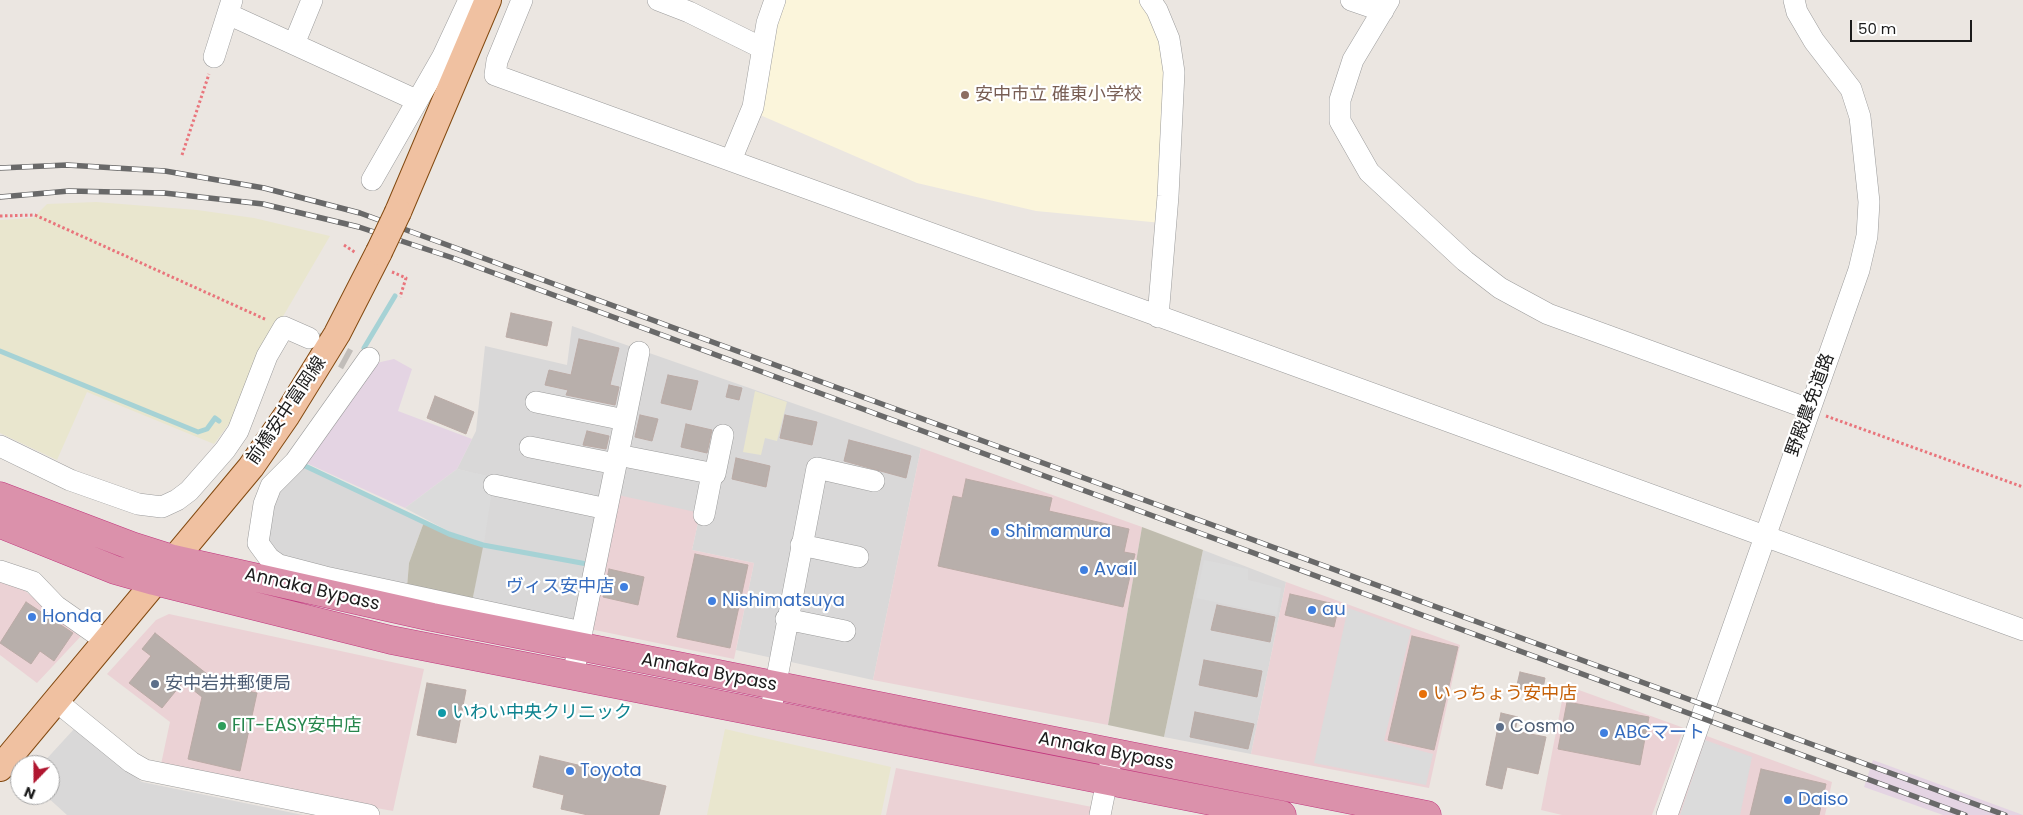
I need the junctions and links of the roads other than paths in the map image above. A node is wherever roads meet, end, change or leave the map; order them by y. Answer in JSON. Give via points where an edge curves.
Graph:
{"nodes":[{"id":1,"x":312,"y":0,"type":"edge"},
{"id":2,"x":469,"y":0,"type":"edge"},
{"id":3,"x":488,"y":0,"type":"edge"},
{"id":4,"x":522,"y":0,"type":"edge"},
{"id":5,"x":658,"y":0,"type":"edge"},
{"id":6,"x":775,"y":0,"type":"edge"},
{"id":7,"x":1150,"y":0,"type":"edge"},
{"id":8,"x":1351,"y":0,"type":"edge"},
{"id":9,"x":1794,"y":0,"type":"edge"},
{"id":10,"x":1386,"y":5,"type":"edge"},
{"id":11,"x":230,"y":7,"type":"edge"},
{"id":12,"x":294,"y":44,"type":"junction"},
{"id":13,"x":762,"y":48,"type":"junction"},
{"id":14,"x":214,"y":56,"type":"road end"},
{"id":15,"x":416,"y":100,"type":"junction"},
{"id":16,"x":731,"y":160,"type":"junction"},
{"id":17,"x":372,"y":180,"type":"dead end"},
{"id":18,"x":1158,"y":317,"type":"junction"},
{"id":19,"x":309,"y":338,"type":"tunnel mouth"},
{"id":20,"x":639,"y":352,"type":"dead end"},
{"id":21,"x":360,"y":362,"type":"dead end"},
{"id":22,"x":536,"y":402,"type":"dead end"},
{"id":23,"x":1808,"y":410,"type":"junction"},
{"id":24,"x":625,"y":420,"type":"junction"},
{"id":25,"x":723,"y":435,"type":"dead end"},
{"id":26,"x":0,"y":446,"type":"edge"},
{"id":27,"x":530,"y":447,"type":"dead end"},
{"id":28,"x":225,"y":450,"type":"junction"},
{"id":29,"x":617,"y":460,"type":"junction"},
{"id":30,"x":251,"y":467,"type":"junction"},
{"id":31,"x":712,"y":474,"type":"junction"},
{"id":32,"x":874,"y":481,"type":"dead end"},
{"id":33,"x":494,"y":485,"type":"dead end"},
{"id":34,"x":0,"y":496,"type":"edge"},
{"id":35,"x":607,"y":510,"type":"junction"},
{"id":36,"x":704,"y":515,"type":"dead end"},
{"id":37,"x":0,"y":524,"type":"edge"},
{"id":38,"x":1764,"y":538,"type":"junction"},
{"id":39,"x":801,"y":545,"type":"junction"},
{"id":40,"x":858,"y":557,"type":"dead end"},
{"id":41,"x":173,"y":559,"type":"junction"},
{"id":42,"x":0,"y":571,"type":"edge"},
{"id":43,"x":298,"y":579,"type":"junction"},
{"id":44,"x":154,"y":581,"type":"junction"},
{"id":45,"x":786,"y":619,"type":"junction"},
{"id":46,"x":2023,"y":630,"type":"edge"},
{"id":47,"x":844,"y":631,"type":"dead end"},
{"id":48,"x":580,"y":639,"type":"junction"},
{"id":49,"x":106,"y":642,"type":"junction"},
{"id":50,"x":573,"y":676,"type":"junction"},
{"id":51,"x":774,"y":686,"type":"junction"},
{"id":52,"x":56,"y":700,"type":"junction"},
{"id":53,"x":770,"y":714,"type":"junction"},
{"id":54,"x":1112,"y":753,"type":"junction"},
{"id":55,"x":0,"y":768,"type":"edge"},
{"id":56,"x":1107,"y":780,"type":"junction"},
{"id":57,"x":339,"y":812,"type":"edge"},
{"id":58,"x":369,"y":815,"type":"edge"},
{"id":59,"x":1100,"y":815,"type":"edge"},
{"id":60,"x":1282,"y":815,"type":"edge"},
{"id":61,"x":1427,"y":815,"type":"edge"},
{"id":62,"x":1667,"y":815,"type":"edge"}],
"edges":[{"from":1,"to":12,"type":"street"},
{"from":2,"to":15,"type":"street","via":[[443,56]]},
{"from":3,"to":30,"type":"main road","name":"前橋安中富岡線","bridge":true,"via":[[398,212],[383,261]]},
{"from":4,"to":16,"type":"street","via":[[497,61],[495,75]]},
{"from":5,"to":13,"type":"street"},
{"from":6,"to":13,"type":"street"},
{"from":7,"to":18,"type":"street","via":[[1169,39],[1174,72]]},
{"from":8,"to":10,"type":"street"},
{"from":9,"to":23,"type":"street","name":"野殿農免道路","via":[[1796,12],[1814,41],[1850,89],[1860,117],[1869,202],[1868,236],[1859,270]]},
{"from":10,"to":23,"type":"street","via":[[1353,60],[1340,100],[1340,121],[1368,172],[1500,288],[1548,314]]},
{"from":11,"to":12,"type":"street"},
{"from":11,"to":14,"type":"street"},
{"from":12,"to":15,"type":"street"},
{"from":13,"to":16,"type":"street","via":[[753,107]]},
{"from":15,"to":17,"type":"street"},
{"from":16,"to":18,"type":"street"},
{"from":18,"to":38,"type":"street"},
{"from":19,"to":28,"type":"street","via":[[284,327],[267,356],[238,432]]},
{"from":20,"to":24,"type":"street"},
{"from":21,"to":43,"type":"street","via":[[295,462],[271,486],[264,504],[258,543],[269,558]]},
{"from":22,"to":24,"type":"street"},
{"from":23,"to":38,"type":"street","name":"野殿農免道路"},
{"from":24,"to":29,"type":"street"},
{"from":25,"to":31,"type":"street","via":[[715,474]]},
{"from":26,"to":28,"type":"street","via":[[70,480],[138,504],[162,507],[189,491]]},
{"from":27,"to":29,"type":"street"},
{"from":28,"to":30,"type":"street"},
{"from":29,"to":31,"type":"street"},
{"from":29,"to":35,"type":"street"},
{"from":30,"to":41,"type":"main road","name":"前橋安中富岡線"},
{"from":31,"to":36,"type":"street"},
{"from":32,"to":39,"type":"street","via":[[816,468]]},
{"from":33,"to":35,"type":"street"},
{"from":34,"to":41,"type":"highway","name":"Annaka Bypass"},
{"from":35,"to":48,"type":"street"},
{"from":37,"to":44,"type":"highway","name":"Annaka Bypass","via":[[115,570]]},
{"from":38,"to":46,"type":"street"},
{"from":38,"to":62,"type":"street","name":"野殿農免道路"},
{"from":39,"to":40,"type":"street"},
{"from":39,"to":45,"type":"street"},
{"from":41,"to":43,"type":"highway","name":"Annaka Bypass"},
{"from":41,"to":44,"type":"main road","name":"前橋安中富岡線"},
{"from":42,"to":49,"type":"street","via":[[33,582],[56,606]]},
{"from":43,"to":48,"type":"highway","name":"Annaka Bypass","via":[[432,618]]},
{"from":44,"to":49,"type":"main road","name":"前橋安中富岡線"},
{"from":44,"to":50,"type":"highway","name":"Annaka Bypass","via":[[391,640]]},
{"from":45,"to":47,"type":"street"},
{"from":45,"to":51,"type":"street"},
{"from":48,"to":50,"type":"street"},
{"from":48,"to":51,"type":"highway","name":"Annaka Bypass"},
{"from":49,"to":52,"type":"main road","name":"前橋安中富岡線"},
{"from":50,"to":53,"type":"highway","name":"Annaka Bypass"},
{"from":51,"to":53,"type":"street"},
{"from":51,"to":54,"type":"highway","name":"Annaka Bypass"},
{"from":52,"to":55,"type":"main road","name":"前橋安中富岡線"},
{"from":52,"to":57,"type":"street","via":[[145,770]]},
{"from":53,"to":56,"type":"highway","name":"Annaka Bypass"},
{"from":54,"to":56,"type":"street"},
{"from":54,"to":61,"type":"highway","name":"Annaka Bypass"},
{"from":56,"to":59,"type":"street"},
{"from":56,"to":60,"type":"highway","name":"Annaka Bypass"},
{"from":57,"to":58,"type":"street"}]}
